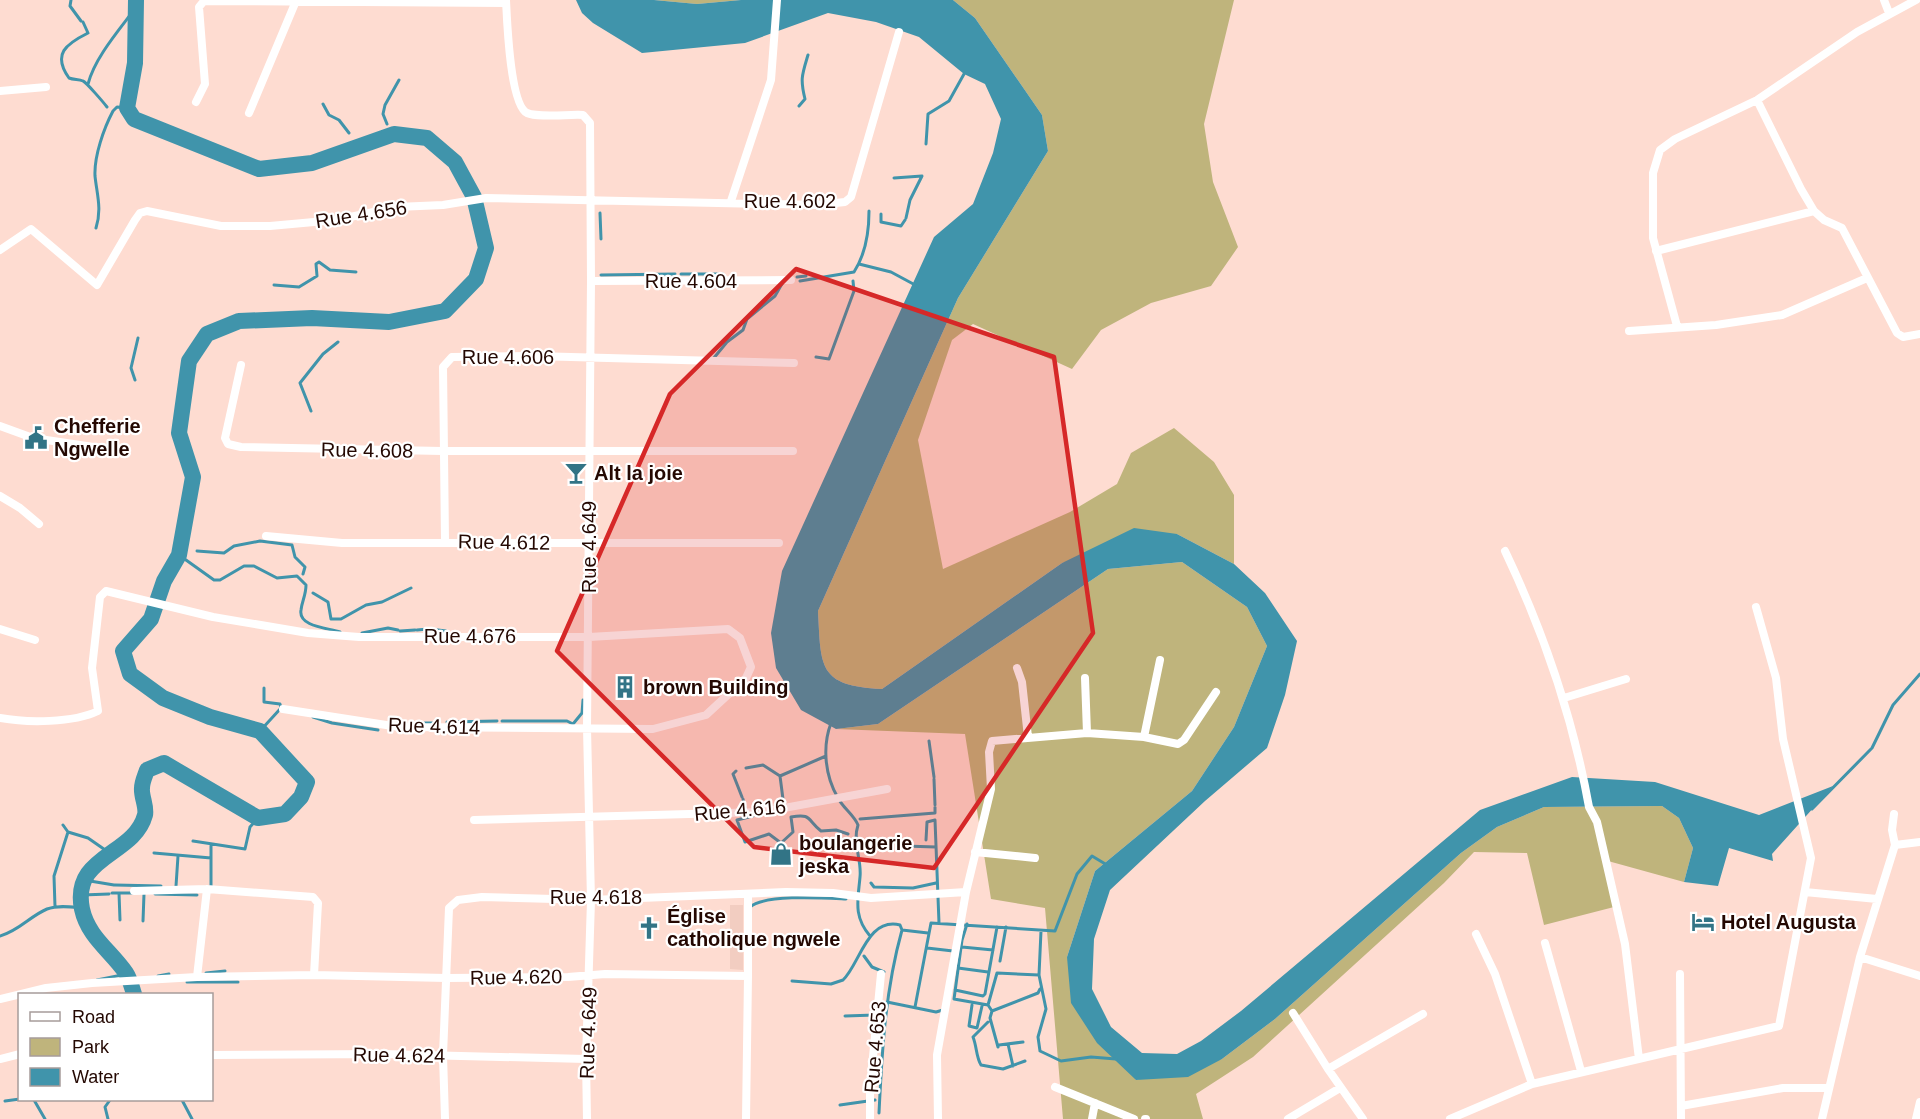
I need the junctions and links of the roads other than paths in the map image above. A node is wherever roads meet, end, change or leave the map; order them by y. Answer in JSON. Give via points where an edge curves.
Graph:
{"nodes":[{"id":1,"x":777,"y":0,"type":"edge"},
{"id":2,"x":1884,"y":0,"type":"edge"},
{"id":3,"x":1916,"y":0,"type":"edge"},
{"id":4,"x":506,"y":1,"type":"edge"},
{"id":5,"x":296,"y":2,"type":"junction"},
{"id":6,"x":1889,"y":13,"type":"junction"},
{"id":7,"x":899,"y":32,"type":"dead end"},
{"id":8,"x":46,"y":87,"type":"dead end"},
{"id":9,"x":0,"y":91,"type":"edge"},
{"id":10,"x":1757,"y":100,"type":"junction"},
{"id":11,"x":196,"y":102,"type":"dead end"},
{"id":12,"x":249,"y":113,"type":"dead end"},
{"id":13,"x":592,"y":199,"type":"junction"},
{"id":14,"x":731,"y":201,"type":"junction"},
{"id":15,"x":1814,"y":211,"type":"junction"},
{"id":16,"x":0,"y":250,"type":"edge"},
{"id":17,"x":1656,"y":251,"type":"junction"},
{"id":18,"x":1867,"y":278,"type":"junction"},
{"id":19,"x":791,"y":280,"type":"dead end"},
{"id":20,"x":591,"y":281,"type":"junction"},
{"id":21,"x":1677,"y":326,"type":"junction"},
{"id":22,"x":1629,"y":331,"type":"dead end"},
{"id":23,"x":1920,"y":334,"type":"edge"},
{"id":24,"x":590,"y":359,"type":"junction"},
{"id":25,"x":794,"y":363,"type":"dead end"},
{"id":26,"x":241,"y":365,"type":"dead end"},
{"id":27,"x":0,"y":426,"type":"edge"},
{"id":28,"x":100,"y":448,"type":"dead end"},
{"id":29,"x":442,"y":451,"type":"junction"},
{"id":30,"x":589,"y":451,"type":"junction"},
{"id":31,"x":793,"y":451,"type":"dead end"},
{"id":32,"x":0,"y":496,"type":"edge"},
{"id":33,"x":39,"y":524,"type":"dead end"},
{"id":34,"x":266,"y":536,"type":"dead end"},
{"id":35,"x":445,"y":541,"type":"junction"},
{"id":36,"x":779,"y":543,"type":"dead end"},
{"id":37,"x":590,"y":544,"type":"junction"},
{"id":38,"x":1505,"y":551,"type":"dead end"},
{"id":39,"x":1756,"y":607,"type":"dead end"},
{"id":40,"x":0,"y":629,"type":"edge"},
{"id":41,"x":589,"y":637,"type":"junction"},
{"id":42,"x":35,"y":640,"type":"dead end"},
{"id":43,"x":1160,"y":660,"type":"dead end"},
{"id":44,"x":1017,"y":668,"type":"dead end"},
{"id":45,"x":1085,"y":678,"type":"dead end"},
{"id":46,"x":1626,"y":679,"type":"dead end"},
{"id":47,"x":1215,"y":692,"type":"dead end"},
{"id":48,"x":1564,"y":698,"type":"junction"},
{"id":49,"x":283,"y":709,"type":"dead end"},
{"id":50,"x":0,"y":718,"type":"edge"},
{"id":51,"x":587,"y":728,"type":"junction"},
{"id":52,"x":1087,"y":734,"type":"junction"},
{"id":53,"x":1028,"y":737,"type":"junction"},
{"id":54,"x":1144,"y":737,"type":"junction"},
{"id":55,"x":887,"y":789,"type":"dead end"},
{"id":56,"x":1894,"y":814,"type":"dead end"},
{"id":57,"x":591,"y":817,"type":"junction"},
{"id":58,"x":474,"y":820,"type":"dead end"},
{"id":59,"x":1920,"y":842,"type":"edge"},
{"id":60,"x":1895,"y":844,"type":"junction"},
{"id":61,"x":975,"y":852,"type":"junction"},
{"id":62,"x":1035,"y":858,"type":"dead end"},
{"id":63,"x":207,"y":889,"type":"junction"},
{"id":64,"x":134,"y":891,"type":"dead end"},
{"id":65,"x":966,"y":892,"type":"junction"},
{"id":66,"x":1805,"y":892,"type":"junction"},
{"id":67,"x":748,"y":894,"type":"junction"},
{"id":68,"x":1877,"y":899,"type":"junction"},
{"id":69,"x":591,"y":900,"type":"junction"},
{"id":70,"x":1476,"y":934,"type":"dead end"},
{"id":71,"x":1545,"y":943,"type":"dead end"},
{"id":72,"x":1860,"y":957,"type":"junction"},
{"id":73,"x":881,"y":974,"type":"dead end"},
{"id":74,"x":1680,"y":974,"type":"dead end"},
{"id":75,"x":314,"y":975,"type":"junction"},
{"id":76,"x":590,"y":975,"type":"junction"},
{"id":77,"x":748,"y":976,"type":"junction"},
{"id":78,"x":1920,"y":976,"type":"edge"},
{"id":79,"x":197,"y":977,"type":"junction"},
{"id":80,"x":446,"y":978,"type":"junction"},
{"id":81,"x":25,"y":993,"type":"edge"},
{"id":82,"x":18,"y":995,"type":"edge"},
{"id":83,"x":0,"y":999,"type":"edge"},
{"id":84,"x":1293,"y":1013,"type":"dead end"},
{"id":85,"x":1423,"y":1014,"type":"dead end"},
{"id":86,"x":1681,"y":1049,"type":"junction"},
{"id":87,"x":18,"y":1054,"type":"edge"},
{"id":88,"x":213,"y":1054,"type":"edge"},
{"id":89,"x":443,"y":1055,"type":"junction"},
{"id":90,"x":0,"y":1059,"type":"edge"},
{"id":91,"x":586,"y":1059,"type":"junction"},
{"id":92,"x":1639,"y":1059,"type":"junction"},
{"id":93,"x":1328,"y":1069,"type":"junction"},
{"id":94,"x":1581,"y":1071,"type":"junction"},
{"id":95,"x":1532,"y":1084,"type":"junction"},
{"id":96,"x":1055,"y":1087,"type":"dead end"},
{"id":97,"x":1340,"y":1088,"type":"junction"},
{"id":98,"x":1828,"y":1089,"type":"junction"},
{"id":99,"x":1920,"y":1102,"type":"edge"},
{"id":100,"x":1095,"y":1103,"type":"junction"},
{"id":101,"x":1681,"y":1106,"type":"junction"},
{"id":102,"x":445,"y":1119,"type":"edge"},
{"id":103,"x":587,"y":1119,"type":"edge"},
{"id":104,"x":746,"y":1119,"type":"edge"},
{"id":105,"x":870,"y":1119,"type":"edge"},
{"id":106,"x":938,"y":1119,"type":"edge"},
{"id":107,"x":1092,"y":1119,"type":"edge"},
{"id":108,"x":1134,"y":1119,"type":"edge"},
{"id":109,"x":1288,"y":1119,"type":"edge"},
{"id":110,"x":1363,"y":1119,"type":"edge"},
{"id":111,"x":1450,"y":1119,"type":"edge"},
{"id":112,"x":1682,"y":1119,"type":"edge"},
{"id":113,"x":1822,"y":1119,"type":"edge"},
{"id":114,"x":1916,"y":1119,"type":"edge"}],
"edges":[{"from":1,"to":14,"type":"street","via":[[771,80]]},
{"from":2,"to":6,"type":"street"},
{"from":3,"to":6,"type":"street"},
{"from":4,"to":5,"type":"street"},
{"from":4,"to":13,"type":"street","name":"Rue 4.649","via":[[518,101],[531,114],[588,118]]},
{"from":5,"to":11,"type":"street","via":[[201,3],[205,84]]},
{"from":5,"to":12,"type":"street"},
{"from":6,"to":10,"type":"street"},
{"from":7,"to":14,"type":"street","name":"Rue 4.602","via":[[849,201],[817,205]]},
{"from":8,"to":9,"type":"street"},
{"from":10,"to":15,"type":"street"},
{"from":10,"to":17,"type":"street","via":[[1660,150],[1653,173]]},
{"from":13,"to":14,"type":"street","name":"Rue 4.602"},
{"from":13,"to":16,"type":"street","name":"Rue 4.656","via":[[486,198],[397,207],[336,220],[270,225],[221,226],[147,211],[135,220],[97,285],[31,229]]},
{"from":13,"to":20,"type":"street","name":"Rue 4.649"},
{"from":15,"to":17,"type":"street"},
{"from":15,"to":18,"type":"street","via":[[1842,228]]},
{"from":17,"to":21,"type":"street"},
{"from":18,"to":21,"type":"street","via":[[1782,315]]},
{"from":18,"to":23,"type":"street","via":[[1897,333],[1903,337]]},
{"from":19,"to":20,"type":"street","name":"Rue 4.604"},
{"from":20,"to":24,"type":"street","name":"Rue 4.649"},
{"from":21,"to":22,"type":"street"},
{"from":24,"to":25,"type":"street","name":"Rue 4.606"},
{"from":24,"to":29,"type":"street","name":"Rue 4.606","via":[[452,357],[442,367]]},
{"from":24,"to":30,"type":"street","name":"Rue 4.649"},
{"from":26,"to":29,"type":"street","name":"Rue 4.608","via":[[225,438],[228,444],[268,449]]},
{"from":27,"to":28,"type":"street","via":[[33,438]]},
{"from":29,"to":30,"type":"street","name":"Rue 4.608"},
{"from":29,"to":35,"type":"street","name":"Rue 4.606"},
{"from":30,"to":31,"type":"street","name":"Rue 4.608"},
{"from":30,"to":37,"type":"street","name":"Rue 4.649"},
{"from":32,"to":33,"type":"street"},
{"from":34,"to":35,"type":"street","name":"Rue 4.612","via":[[342,543]]},
{"from":35,"to":37,"type":"street","name":"Rue 4.612"},
{"from":36,"to":37,"type":"street","name":"Rue 4.612"},
{"from":37,"to":41,"type":"street","name":"Rue 4.649"},
{"from":38,"to":48,"type":"street","via":[[1533,610]]},
{"from":39,"to":66,"type":"street","via":[[1776,678],[1783,739],[1810,858]]},
{"from":40,"to":42,"type":"street"},
{"from":41,"to":50,"type":"street","name":"Rue 4.676","via":[[359,637],[308,633],[162,606],[106,591],[100,597],[92,668],[98,711],[23,722]]},
{"from":41,"to":51,"type":"street","name":"Rue 4.649"},
{"from":41,"to":51,"type":"street","name":"Rue 4.676","via":[[728,629],[740,638],[751,668],[746,678],[712,710],[696,719],[652,729]]},
{"from":43,"to":54,"type":"street"},
{"from":44,"to":53,"type":"street"},
{"from":45,"to":52,"type":"street"},
{"from":46,"to":48,"type":"street"},
{"from":47,"to":54,"type":"street","via":[[1182,742]]},
{"from":48,"to":92,"type":"street","via":[[1625,944]]},
{"from":49,"to":51,"type":"street","name":"Rue 4.614","via":[[399,727]]},
{"from":51,"to":57,"type":"street","name":"Rue 4.649"},
{"from":52,"to":53,"type":"street"},
{"from":52,"to":54,"type":"street"},
{"from":53,"to":61,"type":"street","via":[[995,739],[990,745],[991,789]]},
{"from":55,"to":57,"type":"street","name":"Rue 4.616","via":[[762,812]]},
{"from":56,"to":60,"type":"street"},
{"from":57,"to":58,"type":"street","name":"Rue 4.616"},
{"from":57,"to":69,"type":"street","name":"Rue 4.649"},
{"from":59,"to":60,"type":"street"},
{"from":60,"to":68,"type":"street"},
{"from":61,"to":62,"type":"street"},
{"from":61,"to":65,"type":"street"},
{"from":63,"to":64,"type":"street"},
{"from":63,"to":75,"type":"street","via":[[316,899]]},
{"from":63,"to":79,"type":"street"},
{"from":65,"to":67,"type":"street","name":"Rue 4.618","via":[[871,898],[833,892]]},
{"from":65,"to":106,"type":"street","via":[[937,1055]]},
{"from":66,"to":68,"type":"street"},
{"from":66,"to":86,"type":"street","via":[[1779,1026]]},
{"from":67,"to":69,"type":"street","name":"Rue 4.618"},
{"from":67,"to":77,"type":"street"},
{"from":68,"to":72,"type":"street"},
{"from":69,"to":76,"type":"street","name":"Rue 4.649"},
{"from":69,"to":80,"type":"street","name":"Rue 4.618","via":[[458,900],[449,908]]},
{"from":70,"to":95,"type":"street"},
{"from":71,"to":94,"type":"street"},
{"from":72,"to":78,"type":"street"},
{"from":72,"to":98,"type":"street"},
{"from":73,"to":105,"type":"street","name":"Rue 4.653"},
{"from":74,"to":86,"type":"street"},
{"from":75,"to":79,"type":"street","name":"Rue 4.620"},
{"from":75,"to":80,"type":"street","name":"Rue 4.620"},
{"from":76,"to":77,"type":"street","name":"Rue 4.620"},
{"from":76,"to":80,"type":"street","name":"Rue 4.620"},
{"from":76,"to":91,"type":"street","name":"Rue 4.649"},
{"from":77,"to":104,"type":"street"},
{"from":79,"to":81,"type":"street","name":"Rue 4.620","via":[[46,988]]},
{"from":80,"to":89,"type":"street","name":"Rue 4.618"},
{"from":82,"to":83,"type":"street","name":"Rue 4.620"},
{"from":84,"to":93,"type":"street"},
{"from":85,"to":93,"type":"street"},
{"from":86,"to":92,"type":"street"},
{"from":86,"to":101,"type":"street"},
{"from":87,"to":90,"type":"street"},
{"from":88,"to":89,"type":"street","name":"Rue 4.624"},
{"from":89,"to":91,"type":"street","name":"Rue 4.624"},
{"from":89,"to":102,"type":"street","name":"Rue 4.618"},
{"from":91,"to":103,"type":"street","name":"Rue 4.649"},
{"from":92,"to":94,"type":"street"},
{"from":93,"to":97,"type":"street"},
{"from":94,"to":95,"type":"street"},
{"from":95,"to":111,"type":"street"},
{"from":96,"to":100,"type":"street"},
{"from":97,"to":109,"type":"street"},
{"from":97,"to":110,"type":"street"},
{"from":98,"to":101,"type":"street","via":[[1783,1088]]},
{"from":98,"to":113,"type":"street"},
{"from":99,"to":114,"type":"street"},
{"from":100,"to":107,"type":"street"},
{"from":100,"to":108,"type":"street"},
{"from":101,"to":112,"type":"street"}]}
